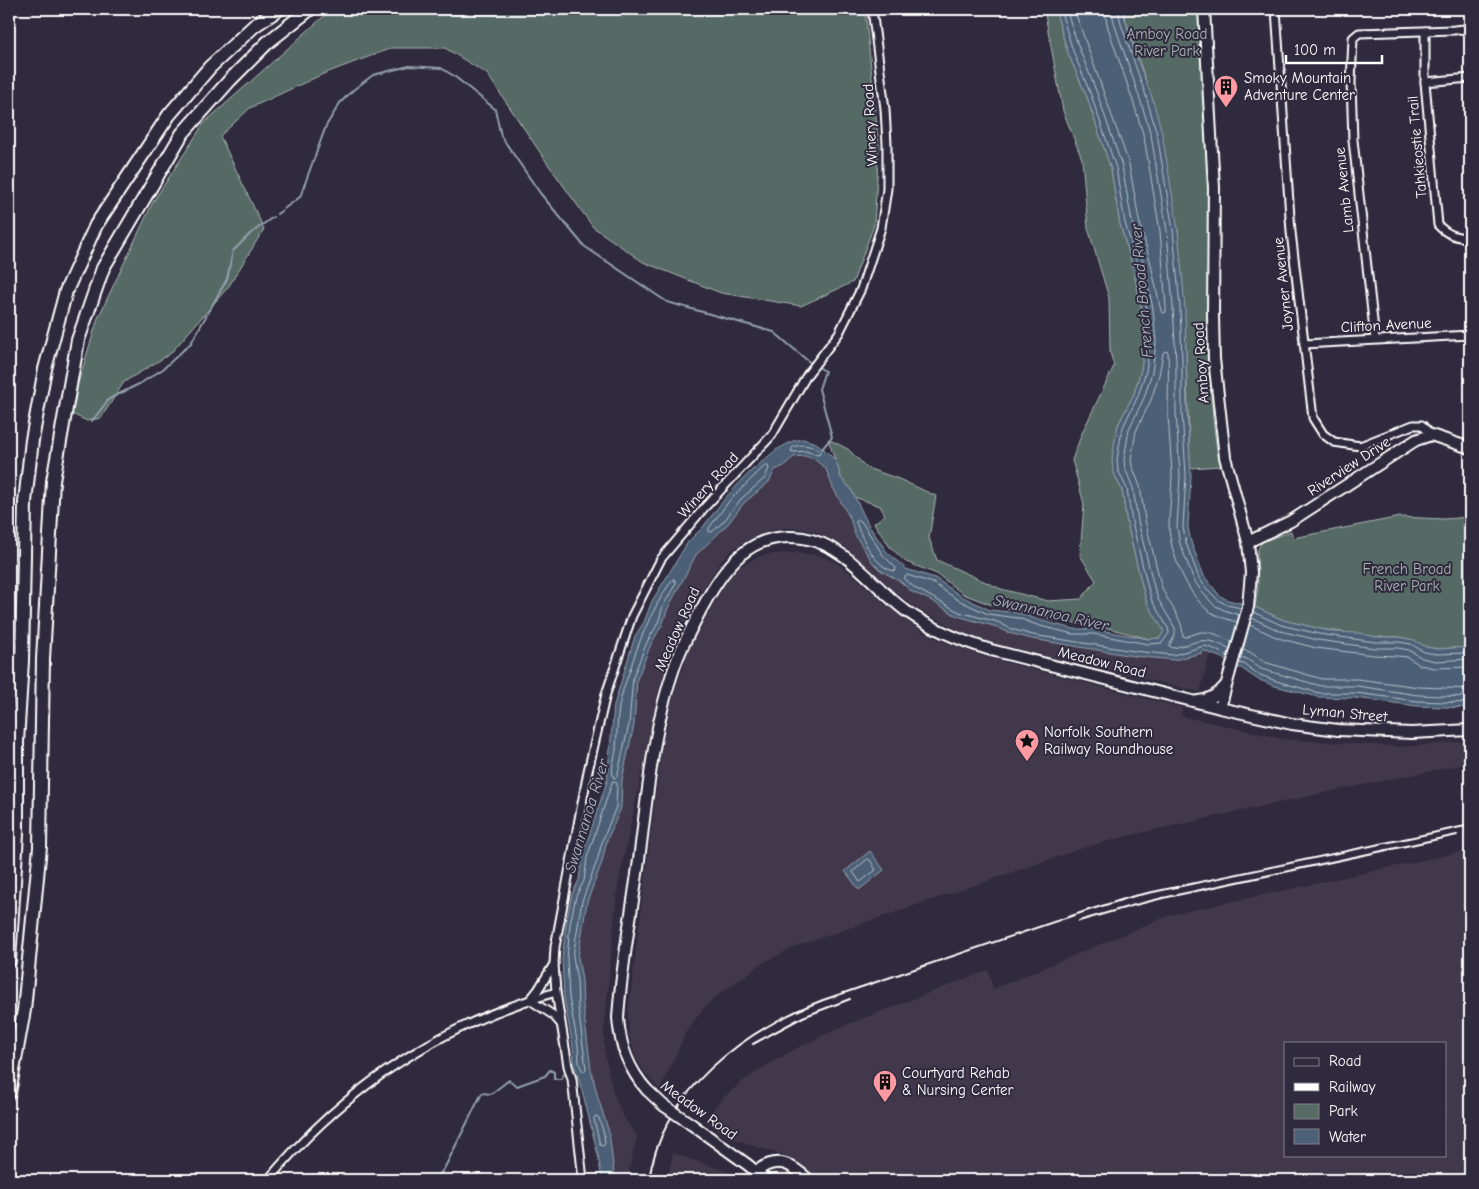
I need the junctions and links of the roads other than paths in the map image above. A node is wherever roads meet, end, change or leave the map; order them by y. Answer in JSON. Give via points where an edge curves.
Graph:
{"nodes":[{"id":1,"x":279,"y":9,"type":"edge"},
{"id":2,"x":310,"y":9,"type":"edge"},
{"id":3,"x":872,"y":9,"type":"edge"},
{"id":4,"x":1204,"y":9,"type":"edge"},
{"id":5,"x":1276,"y":9,"type":"edge"},
{"id":6,"x":1470,"y":26,"type":"edge"},
{"id":7,"x":1425,"y":31,"type":"junction"},
{"id":8,"x":1470,"y":78,"type":"edge"},
{"id":9,"x":1425,"y":82,"type":"junction"},
{"id":10,"x":1470,"y":238,"type":"edge"},
{"id":11,"x":1470,"y":334,"type":"edge"},
{"id":12,"x":1375,"y":339,"type":"junction"},
{"id":13,"x":1304,"y":344,"type":"junction"},
{"id":14,"x":1430,"y":435,"type":"junction"},
{"id":15,"x":1470,"y":448,"type":"edge"},
{"id":16,"x":1248,"y":542,"type":"junction"},
{"id":17,"x":1226,"y":685,"type":"junction"},
{"id":18,"x":1193,"y":701,"type":"junction"},
{"id":19,"x":1220,"y":708,"type":"junction"},
{"id":20,"x":1470,"y":730,"type":"edge"},
{"id":21,"x":9,"y":961,"type":"edge"},
{"id":22,"x":554,"y":964,"type":"junction"},
{"id":23,"x":556,"y":992,"type":"junction"},
{"id":24,"x":530,"y":1000,"type":"junction"},
{"id":25,"x":560,"y":1023,"type":"junction"},
{"id":26,"x":9,"y":1093,"type":"edge"},
{"id":27,"x":757,"y":1171,"type":"junction"},
{"id":28,"x":268,"y":1180,"type":"edge"},
{"id":29,"x":583,"y":1180,"type":"edge"},
{"id":30,"x":766,"y":1180,"type":"edge"},
{"id":31,"x":809,"y":1180,"type":"edge"}],
"edges":[{"from":1,"to":21,"type":"highway","via":[[254,26],[210,66],[169,115],[96,225],[66,291],[45,369],[32,440],[26,502],[17,834]]},
{"from":2,"to":26,"type":"highway","via":[[268,42],[182,134],[103,268],[78,340],[53,481],[43,659],[40,847],[24,1010]]},
{"from":3,"to":22,"type":"street","name":"Winery Road","via":[[885,109],[887,180],[881,228],[861,288],[839,333],[807,375],[772,435],[662,559],[632,616],[606,694],[588,772]]},
{"from":4,"to":16,"type":"main road","name":"Amboy Road","via":[[1214,188],[1214,359],[1225,457]]},
{"from":5,"to":13,"type":"street","name":"Joyner Avenue","via":[[1291,232]]},
{"from":6,"to":7,"type":"street"},
{"from":7,"to":9,"type":"street","name":"Tahkieostie Trail"},
{"from":7,"to":12,"type":"street","name":"Lamb Avenue","via":[[1359,33],[1353,38],[1352,140]]},
{"from":8,"to":9,"type":"street"},
{"from":9,"to":10,"type":"street","name":"Tahkieostie Trail","via":[[1438,225],[1450,235]]},
{"from":11,"to":12,"type":"street","name":"Clifton Avenue"},
{"from":12,"to":13,"type":"street","name":"Clifton Avenue"},
{"from":13,"to":14,"type":"street","name":"Joyner Avenue","via":[[1313,418],[1323,434],[1334,442],[1360,446],[1413,425],[1422,425]]},
{"from":14,"to":15,"type":"main road"},
{"from":14,"to":16,"type":"main road","name":"Riverview Drive","via":[[1416,440],[1291,521]]},
{"from":16,"to":17,"type":"main road","name":"Amboy Road","via":[[1251,564],[1248,608]]},
{"from":17,"to":18,"type":"main road","via":[[1210,698]]},
{"from":17,"to":19,"type":"main road","name":"Amboy Road"},
{"from":18,"to":19,"type":"main road","name":"Meadow Road"},
{"from":18,"to":27,"type":"main road","name":"Meadow Road","bridge":true,"via":[[991,650],[958,638],[907,611],[844,555],[820,542],[801,538],[760,543],[726,568],[687,637],[673,671],[658,726],[618,1018],[625,1056],[646,1090]]},
{"from":19,"to":20,"type":"main road","name":"Lyman Street","via":[[1338,730],[1412,733]]},
{"from":22,"to":23,"type":"street","name":"Winery Road"},
{"from":22,"to":24,"type":"street"},
{"from":23,"to":24,"type":"street"},
{"from":23,"to":25,"type":"street","name":"Winery Road"},
{"from":24,"to":25,"type":"street"},
{"from":24,"to":28,"type":"street","via":[[485,1017],[411,1054],[331,1114]]},
{"from":25,"to":29,"type":"street","name":"Winery Road","via":[[572,1080]]},
{"from":27,"to":30,"type":"main road","name":"Meadow Road"},
{"from":27,"to":31,"type":"main road","via":[[766,1164],[777,1162],[792,1167]]}]}
